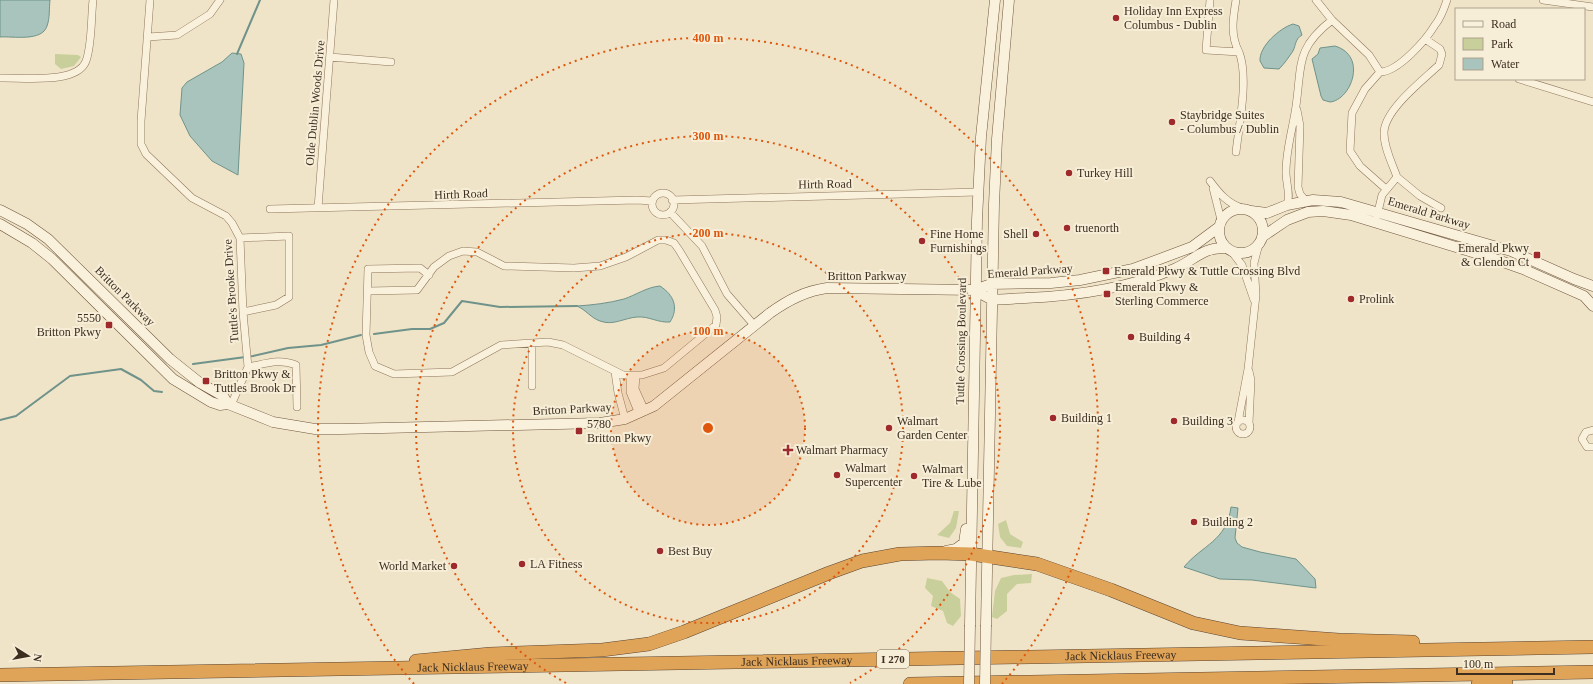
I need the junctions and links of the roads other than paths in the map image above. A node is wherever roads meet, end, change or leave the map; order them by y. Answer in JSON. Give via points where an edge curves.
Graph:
{"nodes":[{"id":1,"x":93,"y":0,"type":"edge"},
{"id":2,"x":150,"y":0,"type":"edge"},
{"id":3,"x":220,"y":0,"type":"edge"},
{"id":4,"x":334,"y":0,"type":"edge"},
{"id":5,"x":995,"y":0,"type":"edge"},
{"id":6,"x":1009,"y":0,"type":"edge"},
{"id":7,"x":1210,"y":0,"type":"edge"},
{"id":8,"x":1236,"y":0,"type":"edge"},
{"id":9,"x":1316,"y":0,"type":"edge"},
{"id":10,"x":1448,"y":0,"type":"edge"},
{"id":11,"x":1543,"y":0,"type":"edge"},
{"id":12,"x":1593,"y":7,"type":"edge"},
{"id":13,"x":1332,"y":20,"type":"junction"},
{"id":14,"x":148,"y":37,"type":"junction"},
{"id":15,"x":1425,"y":39,"type":"junction"},
{"id":16,"x":1239,"y":52,"type":"junction"},
{"id":17,"x":330,"y":57,"type":"junction"},
{"id":18,"x":391,"y":62,"type":"dead end"},
{"id":19,"x":1380,"y":72,"type":"junction"},
{"id":20,"x":0,"y":78,"type":"edge"},
{"id":21,"x":1522,"y":80,"type":"edge"},
{"id":22,"x":1593,"y":102,"type":"edge"},
{"id":23,"x":1297,"y":106,"type":"junction"},
{"id":24,"x":1236,"y":152,"type":"dead end"},
{"id":25,"x":1397,"y":177,"type":"junction"},
{"id":26,"x":1386,"y":189,"type":"junction"},
{"id":27,"x":978,"y":192,"type":"junction"},
{"id":28,"x":672,"y":200,"type":"junction"},
{"id":29,"x":652,"y":201,"type":"junction"},
{"id":30,"x":1306,"y":201,"type":"junction"},
{"id":31,"x":1287,"y":205,"type":"junction"},
{"id":32,"x":318,"y":208,"type":"junction"},
{"id":33,"x":1441,"y":208,"type":"dead end"},
{"id":34,"x":0,"y":210,"type":"edge"},
{"id":35,"x":270,"y":210,"type":"dead end"},
{"id":36,"x":1246,"y":210,"type":"junction"},
{"id":37,"x":1378,"y":211,"type":"junction"},
{"id":38,"x":670,"y":212,"type":"junction"},
{"id":39,"x":1375,"y":222,"type":"junction"},
{"id":40,"x":1220,"y":223,"type":"junction"},
{"id":41,"x":0,"y":224,"type":"edge"},
{"id":42,"x":240,"y":238,"type":"junction"},
{"id":43,"x":1260,"y":241,"type":"junction"},
{"id":44,"x":1229,"y":250,"type":"junction"},
{"id":45,"x":429,"y":275,"type":"junction"},
{"id":46,"x":991,"y":284,"type":"junction"},
{"id":47,"x":1593,"y":286,"type":"edge"},
{"id":48,"x":975,"y":290,"type":"junction"},
{"id":49,"x":368,"y":291,"type":"junction"},
{"id":50,"x":991,"y":299,"type":"junction"},
{"id":51,"x":1255,"y":302,"type":"junction"},
{"id":52,"x":1593,"y":306,"type":"edge"},
{"id":53,"x":242,"y":312,"type":"junction"},
{"id":54,"x":754,"y":325,"type":"junction"},
{"id":55,"x":532,"y":343,"type":"junction"},
{"id":56,"x":248,"y":367,"type":"junction"},
{"id":57,"x":1248,"y":369,"type":"junction"},
{"id":58,"x":615,"y":372,"type":"junction"},
{"id":59,"x":633,"y":375,"type":"junction"},
{"id":60,"x":532,"y":386,"type":"dead end"},
{"id":61,"x":632,"y":389,"type":"junction"},
{"id":62,"x":618,"y":393,"type":"junction"},
{"id":63,"x":230,"y":405,"type":"junction"},
{"id":64,"x":296,"y":407,"type":"dead end"},
{"id":65,"x":642,"y":412,"type":"junction"},
{"id":66,"x":625,"y":419,"type":"junction"},
{"id":67,"x":1238,"y":422,"type":"junction"},
{"id":68,"x":1249,"y":423,"type":"junction"},
{"id":69,"x":1593,"y":430,"type":"edge"},
{"id":70,"x":1593,"y":448,"type":"edge"},
{"id":71,"x":972,"y":486,"type":"junction"},
{"id":72,"x":938,"y":553,"type":"junction"},
{"id":73,"x":971,"y":554,"type":"junction"},
{"id":74,"x":987,"y":556,"type":"junction"},
{"id":75,"x":1593,"y":647,"type":"edge"},
{"id":76,"x":1442,"y":650,"type":"junction"},
{"id":77,"x":345,"y":669,"type":"junction"},
{"id":78,"x":1592,"y":672,"type":"edge"},
{"id":79,"x":0,"y":675,"type":"edge"},
{"id":80,"x":910,"y":684,"type":"edge"},
{"id":81,"x":968,"y":684,"type":"edge"},
{"id":82,"x":985,"y":684,"type":"edge"},
{"id":83,"x":1478,"y":684,"type":"edge"}],
"edges":[{"from":1,"to":20,"type":"street","via":[[88,53],[81,69],[66,77]]},
{"from":2,"to":14,"type":"street","name":"Tuttle's Brooke Drive"},
{"from":3,"to":14,"type":"street","via":[[210,14],[177,35]]},
{"from":4,"to":17,"type":"street","name":"Olde Dublin Woods Drive"},
{"from":5,"to":27,"type":"main road","name":"Tuttle Crossing Boulevard"},
{"from":6,"to":46,"type":"main road","via":[[995,174]]},
{"from":7,"to":16,"type":"street","via":[[1206,50]]},
{"from":8,"to":16,"type":"street","via":[[1232,33]]},
{"from":9,"to":13,"type":"street"},
{"from":10,"to":15,"type":"street"},
{"from":11,"to":12,"type":"street"},
{"from":13,"to":19,"type":"street","via":[[1369,55]]},
{"from":13,"to":23,"type":"street","via":[[1309,42],[1303,54],[1298,76]]},
{"from":14,"to":42,"type":"street","name":"Tuttle's Brooke Drive","via":[[140,121],[141,144],[146,154],[192,198],[226,216]]},
{"from":15,"to":19,"type":"street","via":[[1396,66],[1386,72]]},
{"from":15,"to":25,"type":"street","via":[[1440,49],[1442,60],[1395,107],[1384,132]]},
{"from":16,"to":24,"type":"street","via":[[1243,66],[1243,83]]},
{"from":17,"to":18,"type":"street"},
{"from":17,"to":32,"type":"street","name":"Olde Dublin Woods Drive"},
{"from":19,"to":26,"type":"street","via":[[1365,89],[1352,112],[1350,151],[1360,166]]},
{"from":21,"to":22,"type":"street"},
{"from":23,"to":30,"type":"street","via":[[1300,126],[1298,187]]},
{"from":23,"to":31,"type":"street","via":[[1288,149]]},
{"from":25,"to":26,"type":"street"},
{"from":25,"to":33,"type":"street","via":[[1420,196]]},
{"from":26,"to":37,"type":"street"},
{"from":27,"to":28,"type":"street","name":"Hirth Road"},
{"from":27,"to":48,"type":"main road","name":"Tuttle Crossing Boulevard"},
{"from":28,"to":29,"type":"street","via":[[668,195],[661,194]]},
{"from":28,"to":38,"type":"street"},
{"from":29,"to":32,"type":"street","name":"Hirth Road"},
{"from":29,"to":38,"type":"street","via":[[653,209],[657,213]]},
{"from":30,"to":31,"type":"main road","name":"Emerald Parkway"},
{"from":30,"to":37,"type":"main road","name":"Emerald Parkway","via":[[1341,202]]},
{"from":31,"to":36,"type":"main road","name":"Emerald Parkway","via":[[1267,213]]},
{"from":32,"to":35,"type":"street","name":"Hirth Road"},
{"from":34,"to":63,"type":"main road","name":"Britton Parkway","via":[[48,239],[170,359],[194,379],[223,396]]},
{"from":36,"to":40,"type":"main road","via":[[1230,211]]},
{"from":36,"to":40,"type":"street","via":[[1221,196],[1210,181]]},
{"from":36,"to":43,"type":"main road","via":[[1261,222]]},
{"from":37,"to":39,"type":"street"},
{"from":37,"to":47,"type":"main road","name":"Emerald Parkway","via":[[1511,251]]},
{"from":38,"to":54,"type":"street","via":[[702,246],[727,294]]},
{"from":39,"to":43,"type":"main road","name":"Emerald Parkway","via":[[1351,215],[1308,212],[1286,220]]},
{"from":39,"to":52,"type":"main road","name":"Emerald Parkway","via":[[1523,269],[1584,296]]},
{"from":40,"to":44,"type":"main road","via":[[1220,238]]},
{"from":40,"to":46,"type":"main road","name":"Emerald Parkway","via":[[1192,247],[1133,269],[1058,283]]},
{"from":41,"to":63,"type":"main road","name":"Britton Parkway","via":[[32,243],[52,259],[173,379],[211,402]]},
{"from":42,"to":53,"type":"street","name":"Tuttle's Brooke Drive"},
{"from":42,"to":53,"type":"street","via":[[289,236],[290,297],[276,305]]},
{"from":43,"to":44,"type":"main road","via":[[1247,252]]},
{"from":43,"to":51,"type":"street","via":[[1254,263]]},
{"from":44,"to":50,"type":"main road","name":"Emerald Parkway","via":[[1206,250],[1176,269],[1112,288],[1054,297]]},
{"from":44,"to":51,"type":"street","via":[[1242,265]]},
{"from":45,"to":49,"type":"street","via":[[417,290]]},
{"from":45,"to":49,"type":"street","via":[[420,268],[368,269]]},
{"from":45,"to":59,"type":"street","via":[[434,267],[449,256],[463,251],[477,252],[504,266],[584,268],[600,266],[626,257],[658,240],[674,243],[715,310],[716,325],[664,368]]},
{"from":46,"to":48,"type":"main road","name":"Emerald Parkway"},
{"from":46,"to":50,"type":"main road"},
{"from":48,"to":50,"type":"main road","name":"Emerald Parkway"},
{"from":48,"to":54,"type":"main road","name":"Britton Parkway","via":[[818,289],[786,301]]},
{"from":48,"to":71,"type":"main road","name":"Tuttle Crossing Boulevard"},
{"from":49,"to":55,"type":"street","via":[[366,335],[369,352],[375,366],[388,372],[452,372],[501,345]]},
{"from":50,"to":74,"type":"main road"},
{"from":51,"to":57,"type":"street"},
{"from":53,"to":56,"type":"street","name":"Tuttle's Brooke Drive"},
{"from":54,"to":65,"type":"main road","name":"Britton Parkway","via":[[662,400]]},
{"from":55,"to":58,"type":"street","via":[[548,342],[563,345]]},
{"from":55,"to":60,"type":"street"},
{"from":56,"to":63,"type":"street","name":"Tuttle's Brooke Drive"},
{"from":56,"to":64,"type":"street","via":[[266,362],[296,365]]},
{"from":57,"to":67,"type":"street"},
{"from":57,"to":68,"type":"street","via":[[1251,380]]},
{"from":58,"to":59,"type":"street"},
{"from":58,"to":62,"type":"street"},
{"from":59,"to":61,"type":"street"},
{"from":61,"to":62,"type":"street"},
{"from":61,"to":65,"type":"street"},
{"from":62,"to":66,"type":"street"},
{"from":63,"to":66,"type":"main road","name":"Britton Parkway","via":[[273,422],[315,429],[600,423]]},
{"from":65,"to":66,"type":"main road","name":"Britton Parkway"},
{"from":67,"to":68,"type":"street","via":[[1244,419]]},
{"from":67,"to":68,"type":"street","via":[[1237,429],[1243,434],[1250,430]]},
{"from":69,"to":70,"type":"street","via":[[1586,432],[1582,439],[1587,447]]},
{"from":71,"to":72,"type":"main road","via":[[967,496],[964,542],[956,549]]},
{"from":71,"to":73,"type":"main road","name":"Tuttle Crossing Boulevard"},
{"from":72,"to":73,"type":"highway"},
{"from":72,"to":77,"type":"highway","via":[[900,554],[862,561],[649,644],[602,650],[459,655]]},
{"from":73,"to":74,"type":"highway"},
{"from":73,"to":81,"type":"main road","name":"Tuttle Crossing Boulevard","bridge":true},
{"from":74,"to":76,"type":"highway","via":[[1037,564],[1171,615],[1240,633],[1413,642]]},
{"from":74,"to":82,"type":"main road","bridge":true},
{"from":75,"to":76,"type":"highway","name":"Jack Nicklaus Freeway","number":"I 270"},
{"from":76,"to":77,"type":"highway","name":"Jack Nicklaus Freeway","number":"I 270"},
{"from":77,"to":79,"type":"highway","name":"Jack Nicklaus Freeway","number":"I 270"},
{"from":78,"to":80,"type":"highway","number":"I 270"},
{"from":78,"to":83,"type":"highway","via":[[1545,679]]}]}
